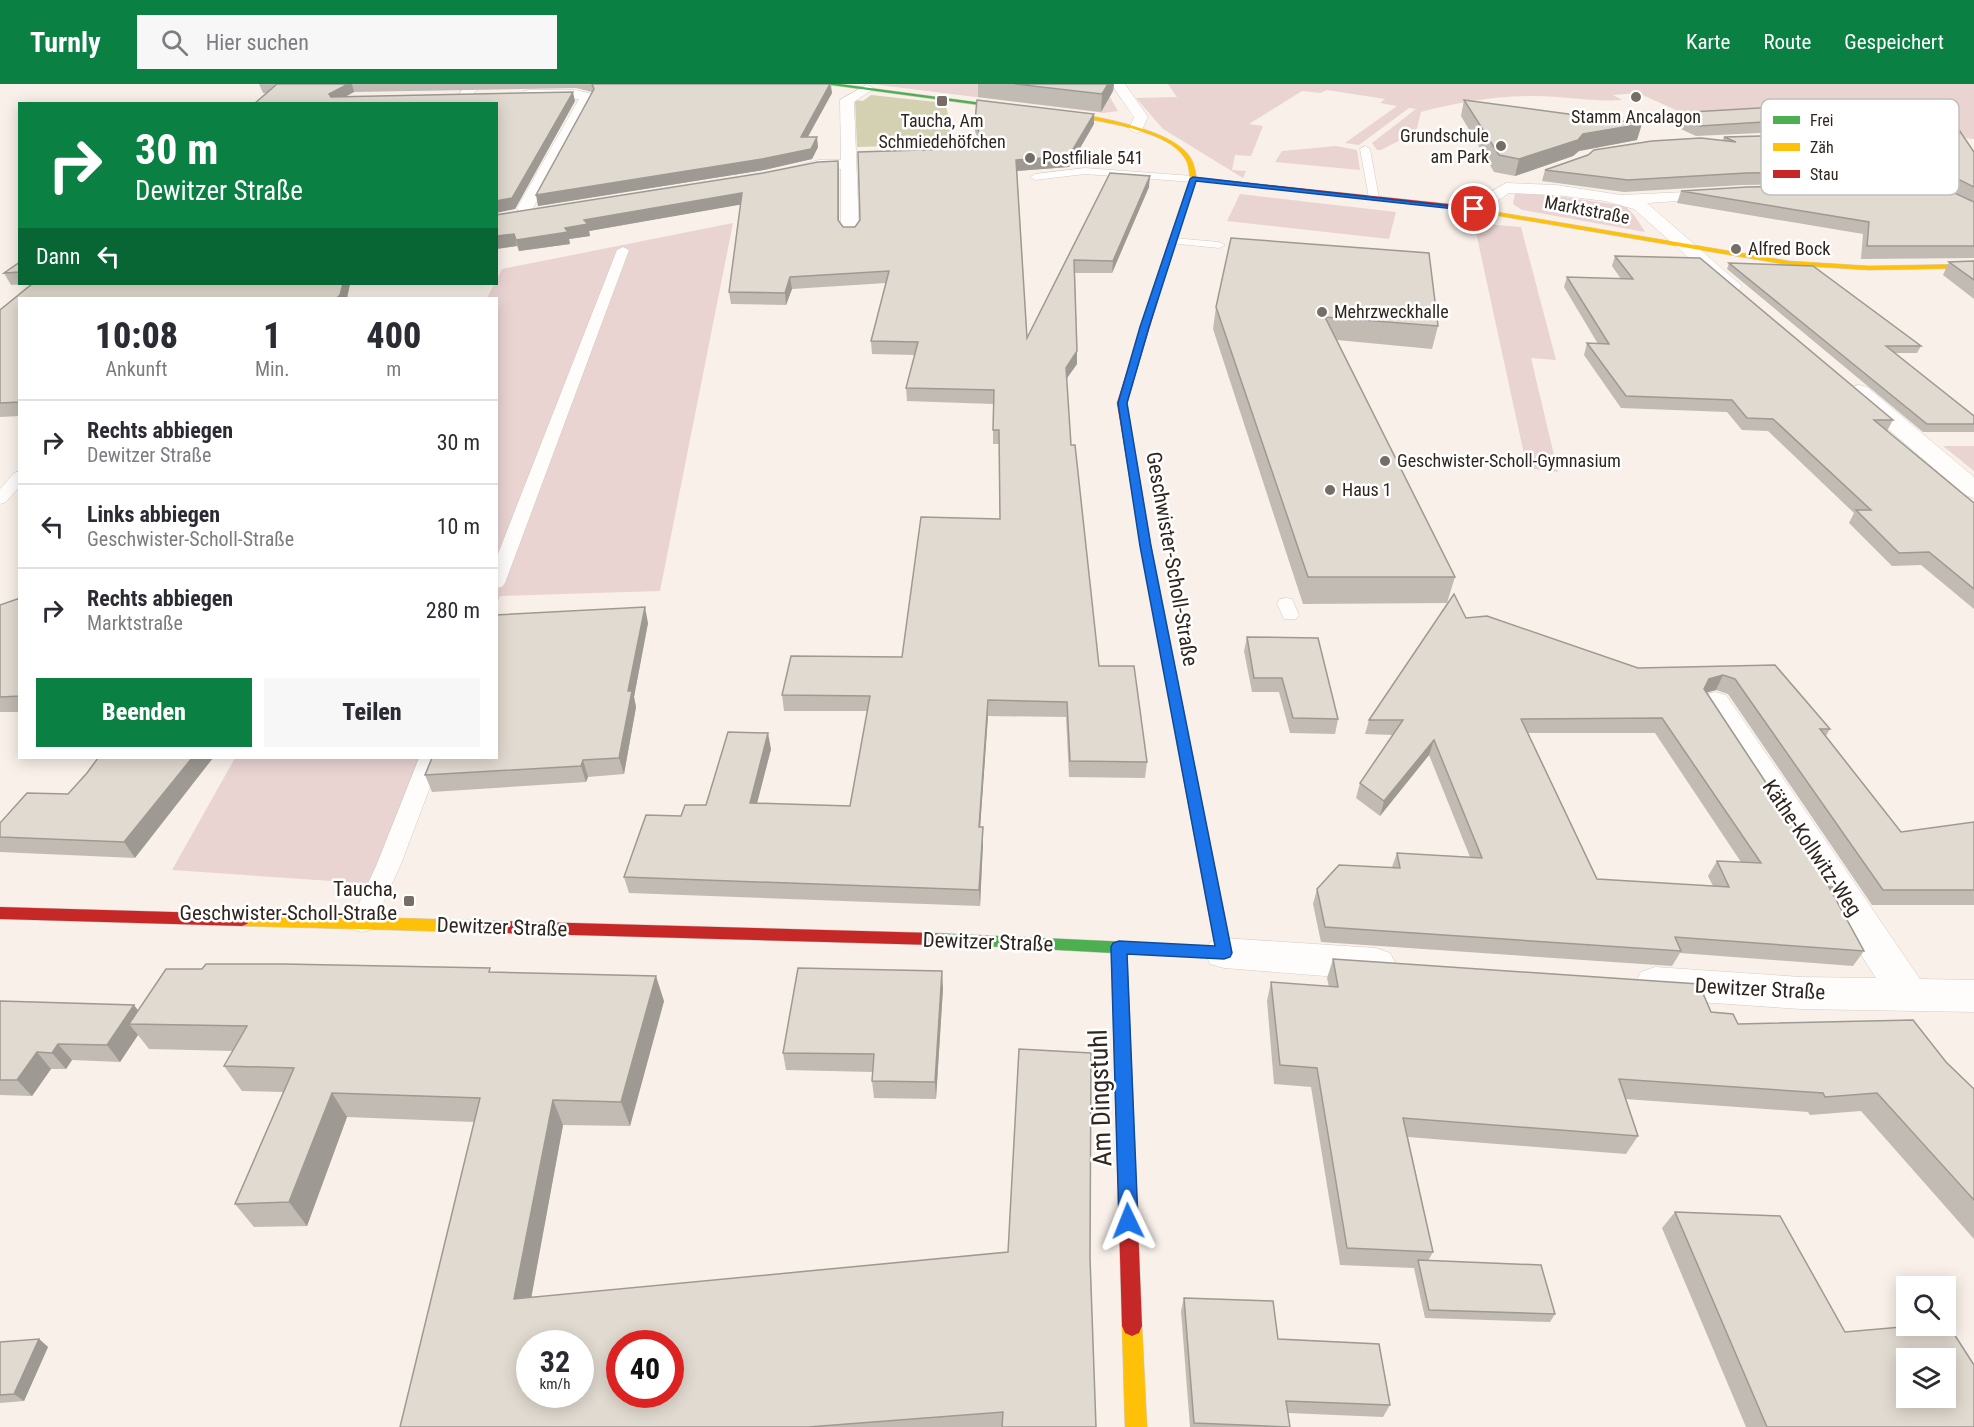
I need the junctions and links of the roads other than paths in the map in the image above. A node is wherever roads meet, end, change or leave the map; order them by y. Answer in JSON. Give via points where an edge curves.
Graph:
{"nodes":[{"id":1,"x":827,"y":84,"type":"edge"},
{"id":2,"x":1118,"y":84,"type":"edge"},
{"id":3,"x":866,"y":89,"type":"junction"},
{"id":4,"x":464,"y":92,"type":"edge"},
{"id":5,"x":487,"y":95,"type":"edge"},
{"id":6,"x":509,"y":95,"type":"edge"},
{"id":7,"x":1136,"y":129,"type":"junction"},
{"id":8,"x":1365,"y":149,"type":"dead end"},
{"id":9,"x":849,"y":164,"type":"junction"},
{"id":10,"x":775,"y":175,"type":"edge"},
{"id":11,"x":1539,"y":175,"type":"edge"},
{"id":12,"x":1035,"y":177,"type":"edge"},
{"id":13,"x":1193,"y":179,"type":"junction"},
{"id":14,"x":1506,"y":188,"type":"junction"},
{"id":15,"x":1742,"y":192,"type":"edge"},
{"id":16,"x":1374,"y":198,"type":"junction"},
{"id":17,"x":1624,"y":199,"type":"junction"},
{"id":18,"x":1474,"y":209,"type":"junction"},
{"id":19,"x":507,"y":219,"type":"edge"},
{"id":20,"x":850,"y":232,"type":"edge"},
{"id":21,"x":1173,"y":241,"type":"junction"},
{"id":22,"x":1219,"y":245,"type":"dead end"},
{"id":23,"x":1685,"y":247,"type":"junction"},
{"id":24,"x":623,"y":250,"type":"dead end"},
{"id":25,"x":1974,"y":266,"type":"edge"},
{"id":26,"x":1748,"y":299,"type":"edge"},
{"id":27,"x":1847,"y":382,"type":"edge"},
{"id":28,"x":18,"y":478,"type":"edge"},
{"id":29,"x":1974,"y":490,"type":"edge"},
{"id":30,"x":0,"y":499,"type":"edge"},
{"id":31,"x":498,"y":578,"type":"edge"},
{"id":32,"x":1715,"y":702,"type":"edge"},
{"id":33,"x":430,"y":759,"type":"edge"},
{"id":34,"x":0,"y":913,"type":"edge"},
{"id":35,"x":362,"y":923,"type":"junction"},
{"id":36,"x":1119,"y":947,"type":"junction"},
{"id":37,"x":1224,"y":953,"type":"junction"},
{"id":38,"x":1409,"y":967,"type":"edge"},
{"id":39,"x":1622,"y":981,"type":"edge"},
{"id":40,"x":1908,"y":994,"type":"junction"},
{"id":41,"x":1974,"y":996,"type":"edge"},
{"id":42,"x":1136,"y":1427,"type":"edge"}],
"edges":[{"from":1,"to":3,"type":"street"},
{"from":2,"to":7,"type":"street","via":[[1141,117]]},
{"from":3,"to":7,"type":"street","via":[[1070,115]]},
{"from":3,"to":9,"type":"street","via":[[847,100]]},
{"from":4,"to":5,"type":"street"},
{"from":6,"to":19,"type":"street","via":[[587,97],[525,208],[533,215]]},
{"from":7,"to":13,"type":"street","via":[[1183,151],[1192,165]]},
{"from":8,"to":16,"type":"lane","via":[[1365,182]]},
{"from":9,"to":10,"type":"street","via":[[819,165]]},
{"from":9,"to":20,"type":"street"},
{"from":11,"to":14,"type":"street"},
{"from":12,"to":13,"type":"lane","via":[[1085,171]]},
{"from":13,"to":16,"type":"street","name":"Marktstraße"},
{"from":13,"to":21,"type":"street","name":"Geschwister-Scholl-Straße"},
{"from":14,"to":17,"type":"street"},
{"from":14,"to":18,"type":"street"},
{"from":15,"to":17,"type":"street"},
{"from":16,"to":18,"type":"street","name":"Marktstraße"},
{"from":17,"to":23,"type":"street","via":[[1640,205]]},
{"from":18,"to":23,"type":"street","name":"Marktstraße"},
{"from":21,"to":22,"type":"lane"},
{"from":21,"to":37,"type":"street","name":"Geschwister-Scholl-Straße","via":[[1122,403]]},
{"from":23,"to":25,"type":"street","name":"Marktstraße","via":[[1789,263],[1869,268]]},
{"from":23,"to":26,"type":"street"},
{"from":24,"to":31,"type":"lane"},
{"from":27,"to":29,"type":"street"},
{"from":28,"to":30,"type":"lane"},
{"from":32,"to":40,"type":"street","name":"Käthe-Kollwitz-Weg"},
{"from":33,"to":35,"type":"lane"},
{"from":34,"to":35,"type":"street","name":"Dewitzer Straße"},
{"from":35,"to":36,"type":"street","name":"Dewitzer Straße"},
{"from":36,"to":37,"type":"street","name":"Dewitzer Straße"},
{"from":36,"to":42,"type":"street","name":"Am Dingstuhl"},
{"from":37,"to":38,"type":"street","name":"Dewitzer Straße"},
{"from":39,"to":40,"type":"street","name":"Dewitzer Straße","via":[[1801,993]]},
{"from":40,"to":41,"type":"street","name":"Dewitzer Straße"}]}
